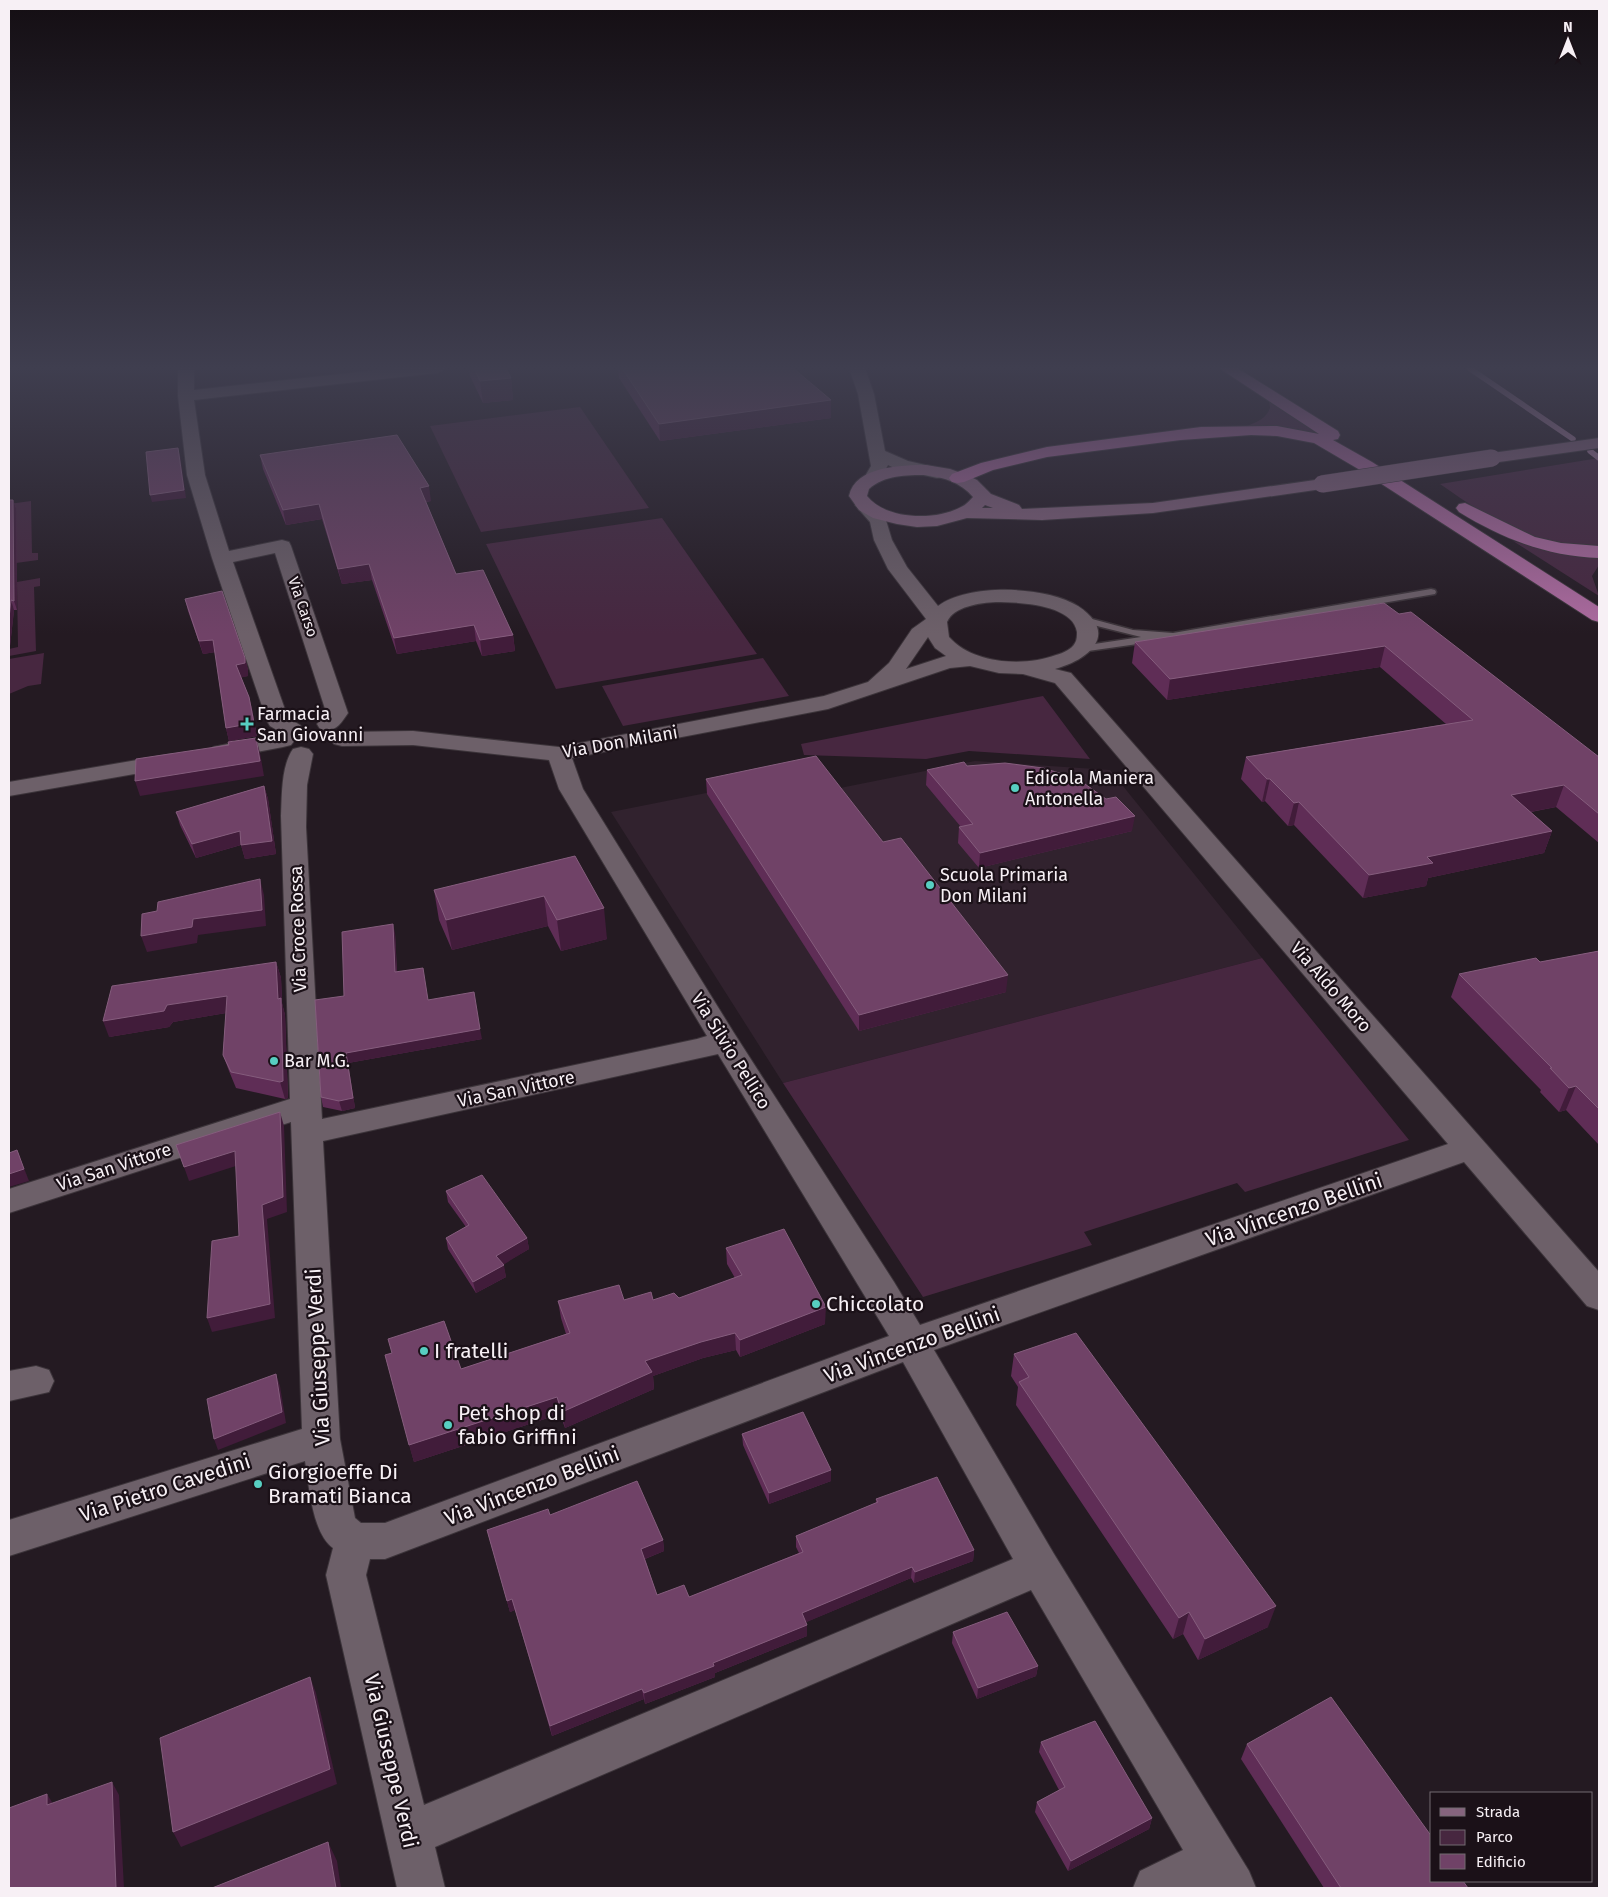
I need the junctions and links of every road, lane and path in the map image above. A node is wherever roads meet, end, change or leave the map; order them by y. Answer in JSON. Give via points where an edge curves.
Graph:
{"nodes":[{"id":1,"x":194,"y":457,"type":"edge"},
{"id":2,"x":878,"y":457,"type":"edge"},
{"id":3,"x":884,"y":457,"type":"edge"},
{"id":4,"x":1030,"y":457,"type":"edge"},
{"id":5,"x":1348,"y":457,"type":"edge"},
{"id":6,"x":1365,"y":457,"type":"edge"},
{"id":7,"x":1375,"y":457,"type":"edge"},
{"id":8,"x":1503,"y":457,"type":"edge"},
{"id":9,"x":937,"y":472,"type":"junction"},
{"id":10,"x":873,"y":478,"type":"junction"},
{"id":11,"x":970,"y":486,"type":"junction"},
{"id":12,"x":1432,"y":488,"type":"dead end"},
{"id":13,"x":1448,"y":498,"type":"dead end"},
{"id":14,"x":864,"y":505,"type":"junction"},
{"id":15,"x":966,"y":513,"type":"junction"},
{"id":16,"x":1042,"y":515,"type":"junction"},
{"id":17,"x":924,"y":521,"type":"junction"},
{"id":18,"x":883,"y":533,"type":"junction"},
{"id":19,"x":1599,"y":552,"type":"edge"},
{"id":20,"x":222,"y":558,"type":"junction"},
{"id":21,"x":898,"y":568,"type":"junction"},
{"id":22,"x":1431,"y":592,"type":"dead end"},
{"id":23,"x":977,"y":598,"type":"junction"},
{"id":24,"x":1599,"y":605,"type":"edge"},
{"id":25,"x":1599,"y":616,"type":"edge"},
{"id":26,"x":1080,"y":619,"type":"junction"},
{"id":27,"x":937,"y":621,"type":"junction"},
{"id":28,"x":1174,"y":636,"type":"junction"},
{"id":29,"x":971,"y":660,"type":"junction"},
{"id":30,"x":1070,"y":662,"type":"junction"},
{"id":31,"x":864,"y":690,"type":"junction"},
{"id":32,"x":313,"y":741,"type":"junction"},
{"id":33,"x":559,"y":754,"type":"junction"},
{"id":34,"x":9,"y":789,"type":"edge"},
{"id":35,"x":724,"y":1040,"type":"junction"},
{"id":36,"x":306,"y":1120,"type":"junction"},
{"id":37,"x":1471,"y":1148,"type":"junction"},
{"id":38,"x":9,"y":1201,"type":"edge"},
{"id":39,"x":1599,"y":1296,"type":"edge"},
{"id":40,"x":912,"y":1343,"type":"junction"},
{"id":41,"x":321,"y":1439,"type":"junction"},
{"id":42,"x":9,"y":1538,"type":"edge"},
{"id":43,"x":354,"y":1541,"type":"junction"},
{"id":44,"x":1040,"y":1567,"type":"junction"},
{"id":45,"x":409,"y":1835,"type":"junction"},
{"id":46,"x":1223,"y":1874,"type":"edge"},
{"id":47,"x":421,"y":1888,"type":"edge"},
{"id":48,"x":1157,"y":1888,"type":"edge"}],
"edges":[{"from":1,"to":20,"type":"street","via":[[196,475]]},
{"from":2,"to":10,"type":"street","via":[[880,466]]},
{"from":3,"to":9,"type":"street","via":[[902,465]]},
{"from":4,"to":11,"type":"highway","via":[[999,464]]},
{"from":5,"to":25,"type":"highway"},
{"from":6,"to":24,"type":"highway"},
{"from":7,"to":12,"type":"highway"},
{"from":8,"to":16,"type":"main road","bridge":true,"via":[[1153,508]]},
{"from":9,"to":10,"type":"main road","via":[[903,472]]},
{"from":9,"to":11,"type":"main road"},
{"from":10,"to":14,"type":"main road","via":[[858,491]]},
{"from":11,"to":15,"type":"main road","via":[[978,504]]},
{"from":11,"to":16,"type":"main road","via":[[1004,507]]},
{"from":13,"to":19,"type":"highway","via":[[1515,537],[1557,549]]},
{"from":14,"to":17,"type":"main road","via":[[888,517]]},
{"from":14,"to":18,"type":"street","via":[[879,521]]},
{"from":15,"to":16,"type":"main road"},
{"from":15,"to":17,"type":"main road"},
{"from":17,"to":18,"type":"street","via":[[898,526]]},
{"from":18,"to":21,"type":"street"},
{"from":20,"to":32,"type":"street","via":[[278,721]]},
{"from":20,"to":32,"type":"street","name":"Via Carso","via":[[282,546],[337,713]]},
{"from":21,"to":23,"type":"street","via":[[930,587]]},
{"from":21,"to":27,"type":"street"},
{"from":22,"to":28,"type":"lane"},
{"from":23,"to":26,"type":"street","via":[[1036,598],[1062,607]]},
{"from":23,"to":27,"type":"street","name":"Via Don Milani","via":[[951,607]]},
{"from":26,"to":28,"type":"lane","via":[[1133,633]]},
{"from":26,"to":30,"type":"street","via":[[1088,634],[1085,644]]},
{"from":27,"to":29,"type":"street","via":[[936,632],[942,642]]},
{"from":27,"to":31,"type":"street","name":"Via Don Milani","via":[[914,639],[904,659],[889,676]]},
{"from":28,"to":30,"type":"lane"},
{"from":29,"to":30,"type":"street","via":[[1022,667]]},
{"from":29,"to":31,"type":"street","name":"Via Don Milani","via":[[948,662]]},
{"from":30,"to":37,"type":"street","name":"Via Aldo Moro"},
{"from":31,"to":33,"type":"street","name":"Via Don Milani","via":[[828,702]]},
{"from":32,"to":33,"type":"street","name":"Via Don Milani","via":[[413,738]]},
{"from":32,"to":34,"type":"street","name":"Via Don Milani","via":[[194,757]]},
{"from":32,"to":36,"type":"street","name":"Via Croce Rossa","via":[[297,769],[293,811]]},
{"from":33,"to":35,"type":"street","name":"Via Silvio Pellico","via":[[571,788]]},
{"from":35,"to":36,"type":"street","name":"Via San Vittore","via":[[703,1048]]},
{"from":35,"to":40,"type":"street","name":"Via Silvio Pellico"},
{"from":36,"to":38,"type":"street","name":"Via San Vittore"},
{"from":36,"to":41,"type":"street","name":"Via Giuseppe Verdi"},
{"from":37,"to":39,"type":"street","name":"Via Aldo Moro"},
{"from":37,"to":40,"type":"street","name":"Via Vincenzo Bellini"},
{"from":40,"to":43,"type":"street","name":"Via Vincenzo Bellini","via":[[385,1541]]},
{"from":40,"to":44,"type":"street","name":"Via Silvio Pellico"},
{"from":41,"to":42,"type":"street","name":"Via Pietro Cavedini"},
{"from":41,"to":43,"type":"street","name":"Via Giuseppe Verdi","via":[[334,1515],[341,1532]]},
{"from":43,"to":45,"type":"street","name":"Via Giuseppe Verdi","via":[[346,1575]]},
{"from":44,"to":45,"type":"street"},
{"from":44,"to":46,"type":"street","name":"Via Silvio Pellico"},
{"from":45,"to":47,"type":"street","name":"Via Giuseppe Verdi"},
{"from":46,"to":48,"type":"street"}]}
